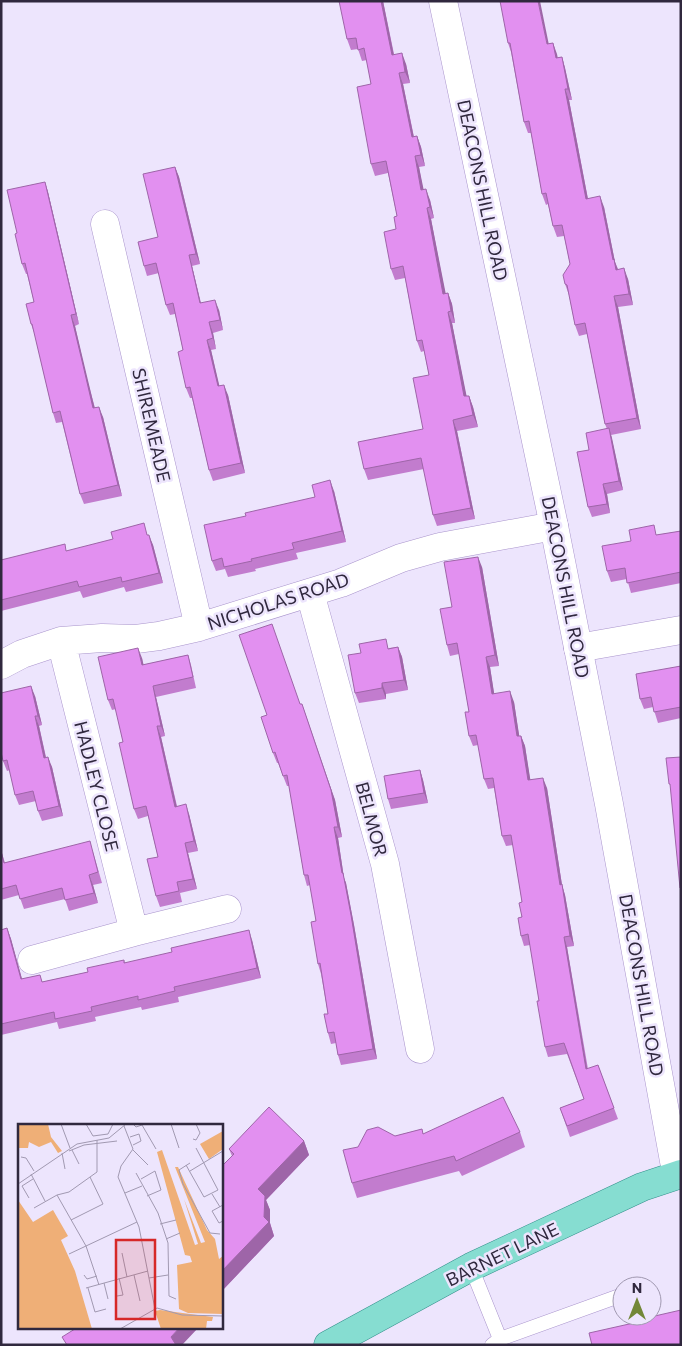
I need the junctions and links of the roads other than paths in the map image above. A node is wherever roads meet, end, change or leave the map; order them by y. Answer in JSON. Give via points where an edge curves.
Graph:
{"nodes":[{"id":1,"x":444,"y":1,"type":"edge"},
{"id":2,"x":105,"y":224,"type":"dead end"},
{"id":3,"x":554,"y":526,"type":"junction"},
{"id":4,"x":310,"y":593,"type":"junction"},
{"id":5,"x":199,"y":627,"type":"junction"},
{"id":6,"x":681,"y":630,"type":"edge"},
{"id":7,"x":61,"y":641,"type":"junction"},
{"id":8,"x":578,"y":648,"type":"junction"},
{"id":9,"x":1,"y":664,"type":"edge"},
{"id":10,"x":227,"y":908,"type":"dead end"},
{"id":11,"x":134,"y":932,"type":"junction"},
{"id":12,"x":32,"y":960,"type":"dead end"},
{"id":13,"x":420,"y":1049,"type":"dead end"},
{"id":14,"x":679,"y":1174,"type":"edge"},
{"id":15,"x":472,"y":1267,"type":"junction"},
{"id":16,"x":612,"y":1299,"type":"edge"},
{"id":17,"x":496,"y":1342,"type":"edge"},
{"id":18,"x":328,"y":1345,"type":"edge"}],
"edges":[{"from":1,"to":3,"type":"street","name":"DEACONS HILL ROAD"},
{"from":2,"to":5,"type":"street","name":"SHIREMEADE"},
{"from":3,"to":4,"type":"street","name":"NICHOLAS ROAD","via":[[440,547],[401,558]]},
{"from":3,"to":8,"type":"street","name":"DEACONS HILL ROAD"},
{"from":4,"to":5,"type":"street","name":"NICHOLAS ROAD"},
{"from":4,"to":13,"type":"street","name":"BELMOR","via":[[384,864]]},
{"from":5,"to":7,"type":"street","name":"NICHOLAS ROAD","via":[[136,639]]},
{"from":6,"to":8,"type":"street"},
{"from":7,"to":9,"type":"street","name":"NICHOLAS ROAD"},
{"from":7,"to":11,"type":"street","name":"HADLEY CLOSE"},
{"from":8,"to":14,"type":"street","name":"DEACONS HILL ROAD"},
{"from":10,"to":11,"type":"street"},
{"from":11,"to":12,"type":"street"},
{"from":14,"to":15,"type":"main road","name":"BARNET LANE","via":[[642,1187]]},
{"from":15,"to":17,"type":"lane"},
{"from":15,"to":18,"type":"main road","name":"BARNET LANE"},
{"from":16,"to":17,"type":"lane"}]}
